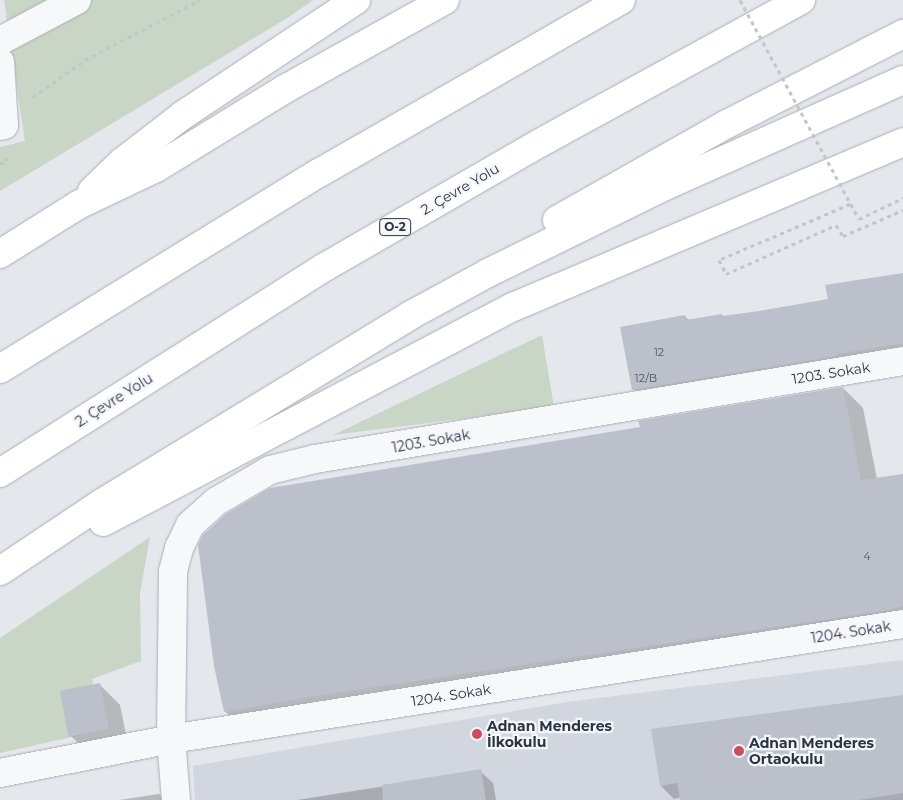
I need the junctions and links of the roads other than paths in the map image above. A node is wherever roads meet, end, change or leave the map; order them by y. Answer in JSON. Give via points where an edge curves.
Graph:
{"nodes":[{"id":1,"x":77,"y":0,"type":"edge"},
{"id":2,"x":356,"y":0,"type":"edge"},
{"id":3,"x":445,"y":0,"type":"edge"},
{"id":4,"x":621,"y":0,"type":"edge"},
{"id":5,"x":801,"y":0,"type":"edge"},
{"id":6,"x":903,"y":34,"type":"edge"},
{"id":7,"x":0,"y":40,"type":"edge"},
{"id":8,"x":0,"y":62,"type":"edge"},
{"id":9,"x":903,"y":80,"type":"edge"},
{"id":10,"x":2,"y":126,"type":"edge"},
{"id":11,"x":903,"y":142,"type":"edge"},
{"id":12,"x":78,"y":204,"type":"junction"},
{"id":13,"x":0,"y":254,"type":"edge"},
{"id":14,"x":409,"y":316,"type":"junction"},
{"id":15,"x":903,"y":361,"type":"edge"},
{"id":16,"x":0,"y":369,"type":"edge"},
{"id":17,"x":0,"y":474,"type":"edge"},
{"id":18,"x":0,"y":571,"type":"edge"},
{"id":19,"x":903,"y":624,"type":"edge"},
{"id":20,"x":171,"y":739,"type":"junction"},
{"id":21,"x":0,"y":772,"type":"edge"},
{"id":22,"x":176,"y":800,"type":"edge"}],
"edges":[{"from":1,"to":7,"type":"street"},
{"from":2,"to":12,"type":"highway","via":[[183,115],[122,162]]},
{"from":3,"to":12,"type":"highway","via":[[284,90],[156,168]]},
{"from":4,"to":16,"type":"highway","via":[[320,173]]},
{"from":5,"to":17,"type":"highway","name":"2. Çevre Yolu","number":"O-2","via":[[538,144],[325,268]]},
{"from":6,"to":14,"type":"highway","via":[[727,124],[623,182],[492,258]]},
{"from":8,"to":10,"type":"street"},
{"from":9,"to":14,"type":"highway","via":[[665,186],[488,273]]},
{"from":11,"to":18,"type":"highway","via":[[513,307],[145,501]]},
{"from":12,"to":13,"type":"highway"},
{"from":14,"to":18,"type":"highway","via":[[102,503]]},
{"from":15,"to":20,"type":"street","name":"1203. Sokak","via":[[315,459],[270,470],[217,501],[190,525],[179,548],[173,571]]},
{"from":19,"to":20,"type":"street","name":"1204. Sokak"},
{"from":20,"to":21,"type":"street","name":"1204. Sokak"},
{"from":20,"to":22,"type":"street","name":"1203. Sokak"}]}
